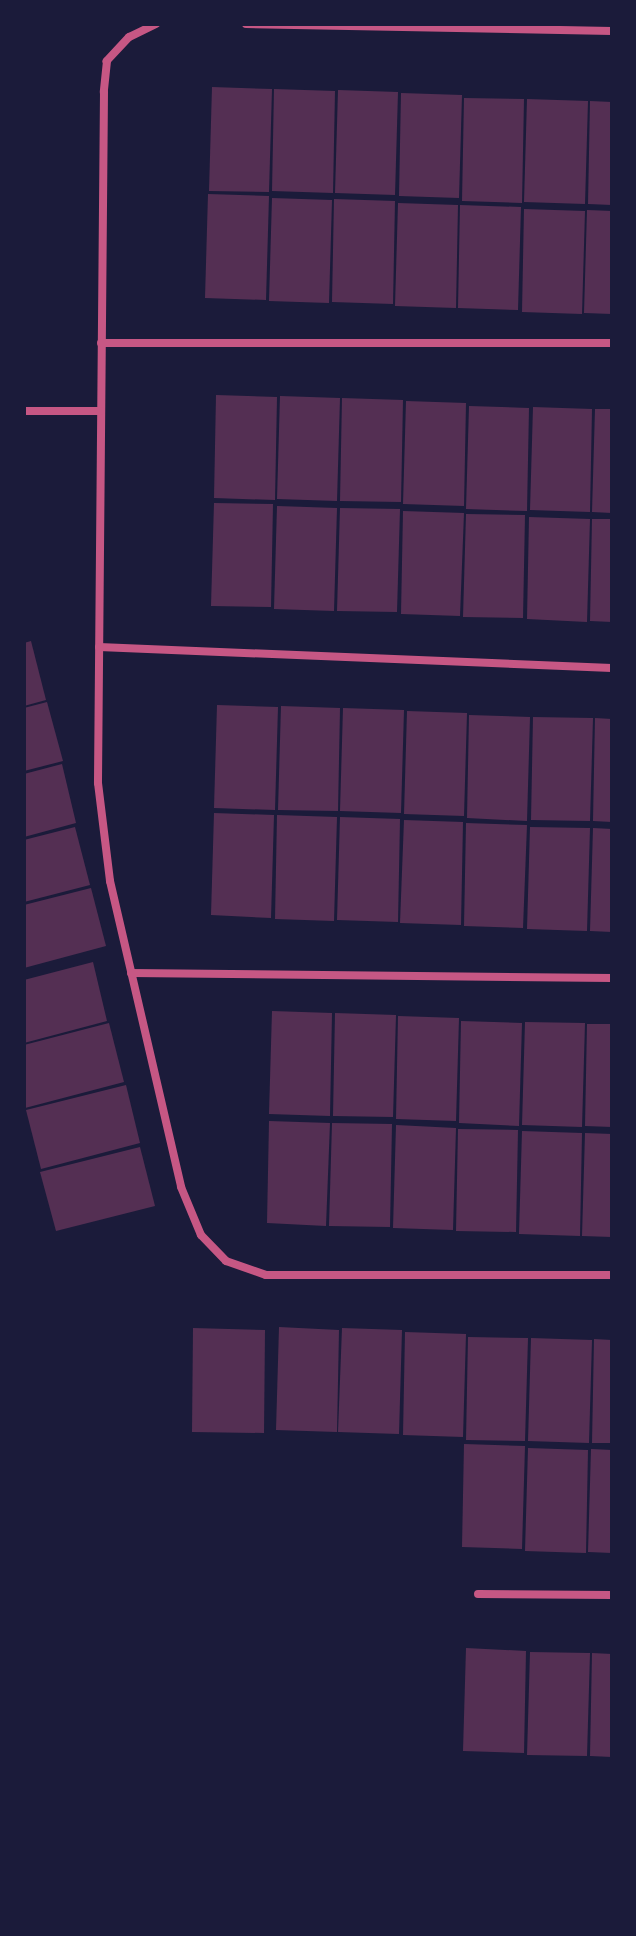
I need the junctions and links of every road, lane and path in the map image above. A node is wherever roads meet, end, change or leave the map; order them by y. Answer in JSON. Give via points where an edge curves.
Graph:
{"nodes":[{"id":1,"x":156,"y":24,"type":"edge"},
{"id":2,"x":246,"y":24,"type":"edge"},
{"id":3,"x":612,"y":31,"type":"edge"},
{"id":4,"x":101,"y":343,"type":"junction"},
{"id":5,"x":612,"y":343,"type":"edge"},
{"id":6,"x":24,"y":411,"type":"edge"},
{"id":7,"x":101,"y":411,"type":"junction"},
{"id":8,"x":99,"y":647,"type":"junction"},
{"id":9,"x":612,"y":668,"type":"edge"},
{"id":10,"x":131,"y":973,"type":"junction"},
{"id":11,"x":612,"y":978,"type":"edge"},
{"id":12,"x":612,"y":1275,"type":"edge"},
{"id":13,"x":478,"y":1594,"type":"dead end"},
{"id":14,"x":612,"y":1595,"type":"edge"}],
"edges":[{"from":1,"to":4,"type":"street","via":[[129,37],[107,61]]},
{"from":2,"to":3,"type":"street"},
{"from":4,"to":5,"type":"street"},
{"from":4,"to":7,"type":"street"},
{"from":6,"to":7,"type":"street"},
{"from":7,"to":8,"type":"street"},
{"from":8,"to":9,"type":"street"},
{"from":8,"to":10,"type":"street","via":[[98,783],[110,881]]},
{"from":10,"to":11,"type":"street"},
{"from":10,"to":12,"type":"street","via":[[181,1187],[201,1235],[226,1261],[266,1275]]},
{"from":13,"to":14,"type":"street"}]}
